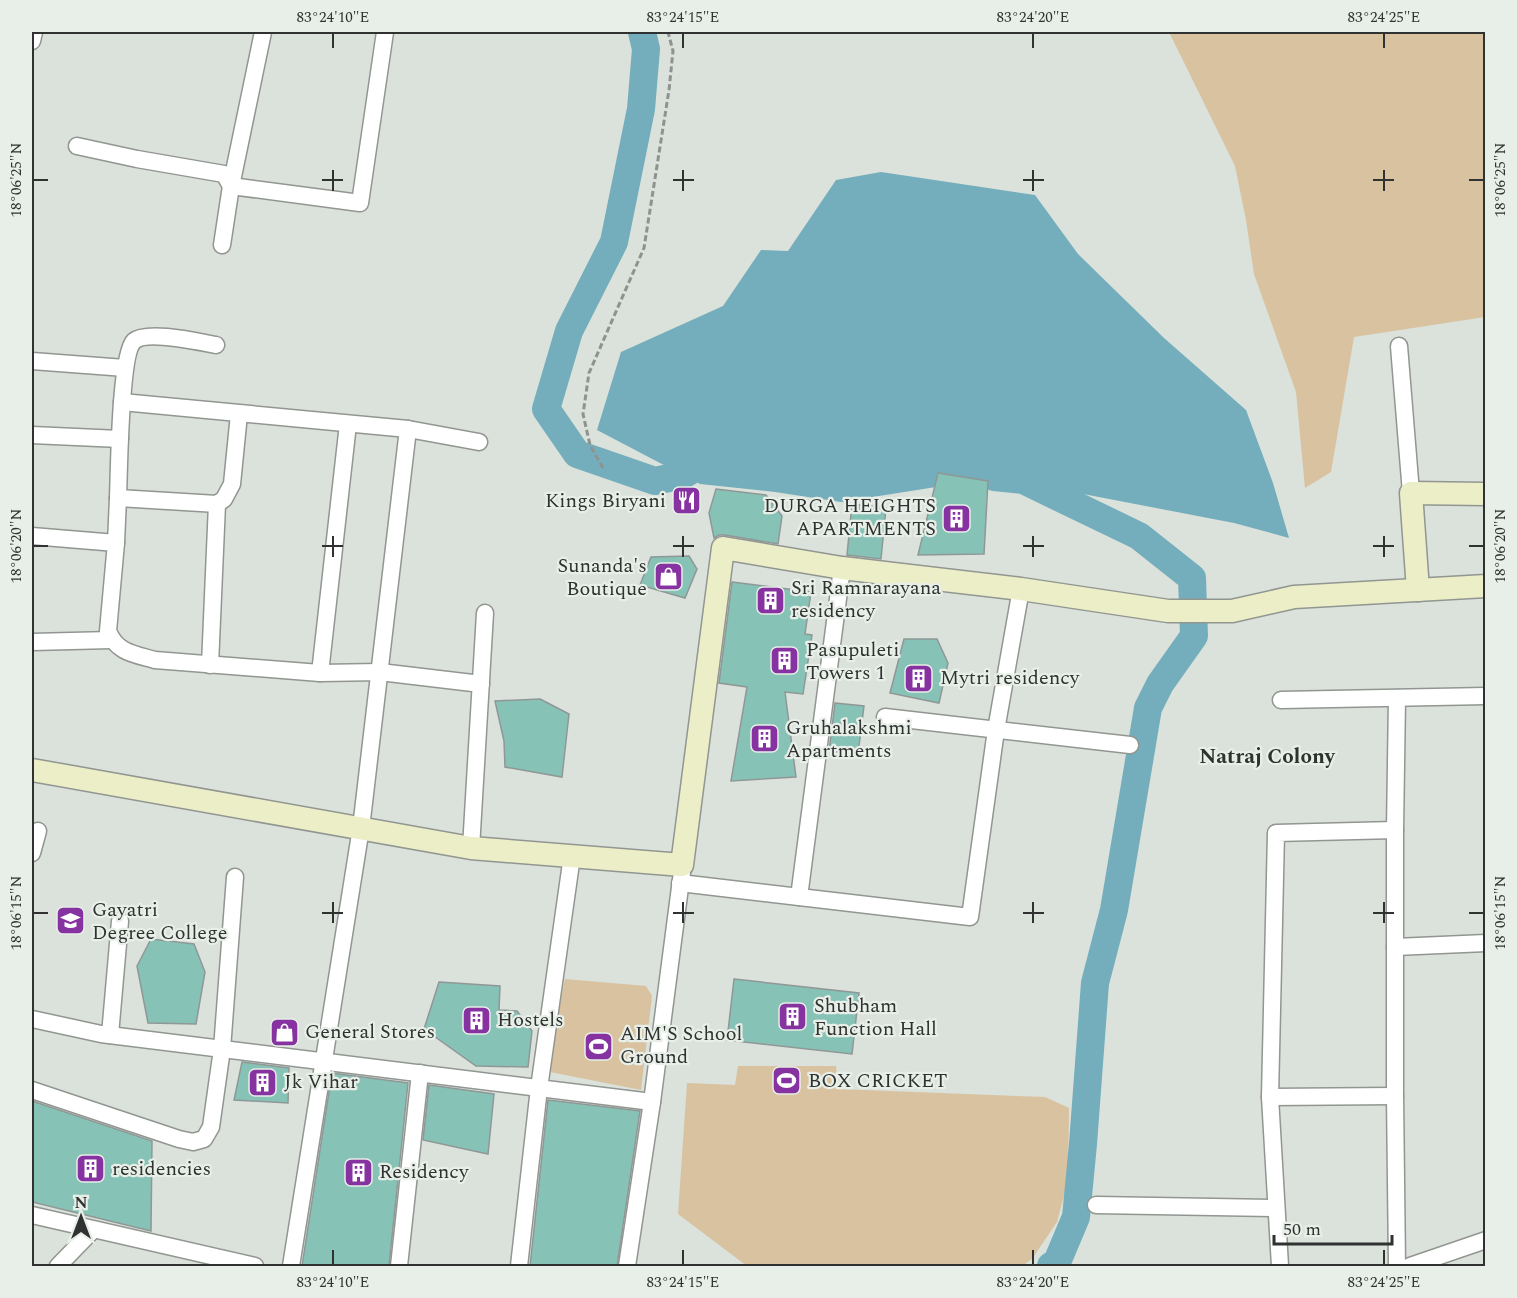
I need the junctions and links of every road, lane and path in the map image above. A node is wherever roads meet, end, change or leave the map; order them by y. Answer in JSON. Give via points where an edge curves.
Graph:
{"nodes":[{"id":1,"x":34,"y":32,"type":"edge"},
{"id":2,"x":263,"y":32,"type":"edge"},
{"id":3,"x":385,"y":32,"type":"edge"},
{"id":4,"x":668,"y":32,"type":"edge"},
{"id":5,"x":32,"y":41,"type":"edge"},
{"id":6,"x":77,"y":146,"type":"dead end"},
{"id":7,"x":231,"y":186,"type":"junction"},
{"id":8,"x":222,"y":245,"type":"dead end"},
{"id":9,"x":216,"y":345,"type":"dead end"},
{"id":10,"x":1400,"y":346,"type":"dead end"},
{"id":11,"x":32,"y":361,"type":"edge"},
{"id":12,"x":125,"y":368,"type":"junction"},
{"id":13,"x":122,"y":402,"type":"junction"},
{"id":14,"x":239,"y":414,"type":"junction"},
{"id":15,"x":348,"y":424,"type":"junction"},
{"id":16,"x":408,"y":429,"type":"junction"},
{"id":17,"x":32,"y":435,"type":"edge"},
{"id":18,"x":120,"y":439,"type":"junction"},
{"id":19,"x":479,"y":442,"type":"dead end"},
{"id":20,"x":603,"y":468,"type":"dead end"},
{"id":21,"x":1411,"y":493,"type":"junction"},
{"id":22,"x":1485,"y":494,"type":"edge"},
{"id":23,"x":118,"y":498,"type":"junction"},
{"id":24,"x":217,"y":504,"type":"junction"},
{"id":25,"x":32,"y":536,"type":"edge"},
{"id":26,"x":116,"y":543,"type":"junction"},
{"id":27,"x":842,"y":568,"type":"junction"},
{"id":28,"x":1485,"y":586,"type":"edge"},
{"id":29,"x":1021,"y":589,"type":"junction"},
{"id":30,"x":1418,"y":590,"type":"junction"},
{"id":31,"x":485,"y":613,"type":"dead end"},
{"id":32,"x":111,"y":640,"type":"junction"},
{"id":33,"x":32,"y":642,"type":"edge"},
{"id":34,"x":210,"y":665,"type":"junction"},
{"id":35,"x":380,"y":672,"type":"junction"},
{"id":36,"x":320,"y":673,"type":"junction"},
{"id":37,"x":481,"y":684,"type":"junction"},
{"id":38,"x":1485,"y":696,"type":"edge"},
{"id":39,"x":1397,"y":698,"type":"junction"},
{"id":40,"x":1281,"y":700,"type":"dead end"},
{"id":41,"x":885,"y":717,"type":"dead end"},
{"id":42,"x":996,"y":730,"type":"junction"},
{"id":43,"x":1130,"y":745,"type":"dead end"},
{"id":44,"x":32,"y":770,"type":"edge"},
{"id":45,"x":361,"y":828,"type":"junction"},
{"id":46,"x":38,"y":831,"type":"dead end"},
{"id":47,"x":1395,"y":831,"type":"junction"},
{"id":48,"x":471,"y":848,"type":"junction"},
{"id":49,"x":32,"y":854,"type":"edge"},
{"id":50,"x":572,"y":856,"type":"junction"},
{"id":51,"x":681,"y":874,"type":"junction"},
{"id":52,"x":235,"y":878,"type":"dead end"},
{"id":53,"x":800,"y":897,"type":"junction"},
{"id":54,"x":120,"y":921,"type":"dead end"},
{"id":55,"x":1485,"y":943,"type":"edge"},
{"id":56,"x":1395,"y":947,"type":"junction"},
{"id":57,"x":32,"y":1019,"type":"edge"},
{"id":58,"x":110,"y":1035,"type":"junction"},
{"id":59,"x":222,"y":1049,"type":"junction"},
{"id":60,"x":325,"y":1062,"type":"junction"},
{"id":61,"x":420,"y":1073,"type":"junction"},
{"id":62,"x":539,"y":1088,"type":"junction"},
{"id":63,"x":32,"y":1090,"type":"edge"},
{"id":64,"x":1395,"y":1096,"type":"junction"},
{"id":65,"x":1270,"y":1097,"type":"junction"},
{"id":66,"x":652,"y":1102,"type":"junction"},
{"id":67,"x":1096,"y":1205,"type":"dead end"},
{"id":68,"x":1276,"y":1208,"type":"junction"},
{"id":69,"x":32,"y":1215,"type":"edge"},
{"id":70,"x":93,"y":1230,"type":"junction"},
{"id":71,"x":1485,"y":1240,"type":"edge"},
{"id":72,"x":58,"y":1266,"type":"edge"},
{"id":73,"x":246,"y":1266,"type":"edge"},
{"id":74,"x":291,"y":1266,"type":"edge"},
{"id":75,"x":399,"y":1266,"type":"edge"},
{"id":76,"x":519,"y":1266,"type":"edge"},
{"id":77,"x":627,"y":1266,"type":"edge"},
{"id":78,"x":1280,"y":1266,"type":"edge"},
{"id":79,"x":1397,"y":1266,"type":"edge"},
{"id":80,"x":1410,"y":1266,"type":"edge"}],
"edges":[{"from":1,"to":5,"type":"street"},
{"from":2,"to":7,"type":"street"},
{"from":3,"to":7,"type":"street","via":[[360,203]]},
{"from":4,"to":20,"type":"path","via":[[673,51],[669,90],[644,248],[589,373],[583,414],[590,446]]},
{"from":6,"to":7,"type":"street","via":[[224,174]]},
{"from":7,"to":8,"type":"street"},
{"from":9,"to":12,"type":"street","via":[[146,336],[134,340]]},
{"from":10,"to":21,"type":"street"},
{"from":11,"to":12,"type":"street"},
{"from":12,"to":13,"type":"street"},
{"from":13,"to":14,"type":"street"},
{"from":13,"to":18,"type":"street"},
{"from":14,"to":15,"type":"street"},
{"from":14,"to":24,"type":"street","via":[[232,484]]},
{"from":15,"to":16,"type":"street"},
{"from":15,"to":36,"type":"street"},
{"from":16,"to":19,"type":"street"},
{"from":16,"to":35,"type":"street"},
{"from":17,"to":18,"type":"street"},
{"from":18,"to":23,"type":"street"},
{"from":21,"to":22,"type":"street"},
{"from":21,"to":30,"type":"street"},
{"from":23,"to":24,"type":"street"},
{"from":23,"to":26,"type":"street"},
{"from":24,"to":34,"type":"street"},
{"from":25,"to":26,"type":"street"},
{"from":26,"to":32,"type":"street","via":[[108,618]]},
{"from":27,"to":29,"type":"street"},
{"from":27,"to":51,"type":"street","via":[[723,548]]},
{"from":27,"to":53,"type":"street"},
{"from":28,"to":30,"type":"street"},
{"from":29,"to":30,"type":"street","via":[[1168,611],[1232,611],[1294,597]]},
{"from":29,"to":42,"type":"street"},
{"from":31,"to":37,"type":"street"},
{"from":32,"to":33,"type":"street"},
{"from":32,"to":34,"type":"street","via":[[131,654]]},
{"from":34,"to":36,"type":"street"},
{"from":35,"to":36,"type":"street"},
{"from":35,"to":37,"type":"street"},
{"from":35,"to":45,"type":"street"},
{"from":37,"to":48,"type":"street"},
{"from":38,"to":39,"type":"street"},
{"from":39,"to":40,"type":"street"},
{"from":39,"to":47,"type":"street"},
{"from":41,"to":42,"type":"street"},
{"from":42,"to":43,"type":"street"},
{"from":42,"to":53,"type":"street","via":[[970,917]]},
{"from":44,"to":45,"type":"street"},
{"from":45,"to":48,"type":"street"},
{"from":45,"to":60,"type":"street"},
{"from":46,"to":49,"type":"street"},
{"from":47,"to":56,"type":"street"},
{"from":47,"to":65,"type":"street","via":[[1276,833]]},
{"from":48,"to":50,"type":"street"},
{"from":50,"to":51,"type":"street"},
{"from":50,"to":62,"type":"street"},
{"from":51,"to":53,"type":"street"},
{"from":51,"to":66,"type":"street"},
{"from":52,"to":59,"type":"street"},
{"from":54,"to":58,"type":"street"},
{"from":55,"to":56,"type":"street"},
{"from":56,"to":64,"type":"street"},
{"from":57,"to":58,"type":"street"},
{"from":58,"to":59,"type":"street"},
{"from":59,"to":60,"type":"street"},
{"from":59,"to":63,"type":"street","via":[[211,1127],[199,1142],[178,1139]]},
{"from":60,"to":61,"type":"street"},
{"from":60,"to":74,"type":"street"},
{"from":61,"to":62,"type":"street"},
{"from":61,"to":75,"type":"street"},
{"from":62,"to":66,"type":"street"},
{"from":62,"to":76,"type":"street"},
{"from":64,"to":65,"type":"street"},
{"from":64,"to":79,"type":"street"},
{"from":65,"to":68,"type":"street"},
{"from":66,"to":77,"type":"street"},
{"from":67,"to":68,"type":"street"},
{"from":68,"to":78,"type":"street"},
{"from":69,"to":70,"type":"street"},
{"from":70,"to":72,"type":"street"},
{"from":70,"to":73,"type":"street"},
{"from":71,"to":80,"type":"street"}]}
